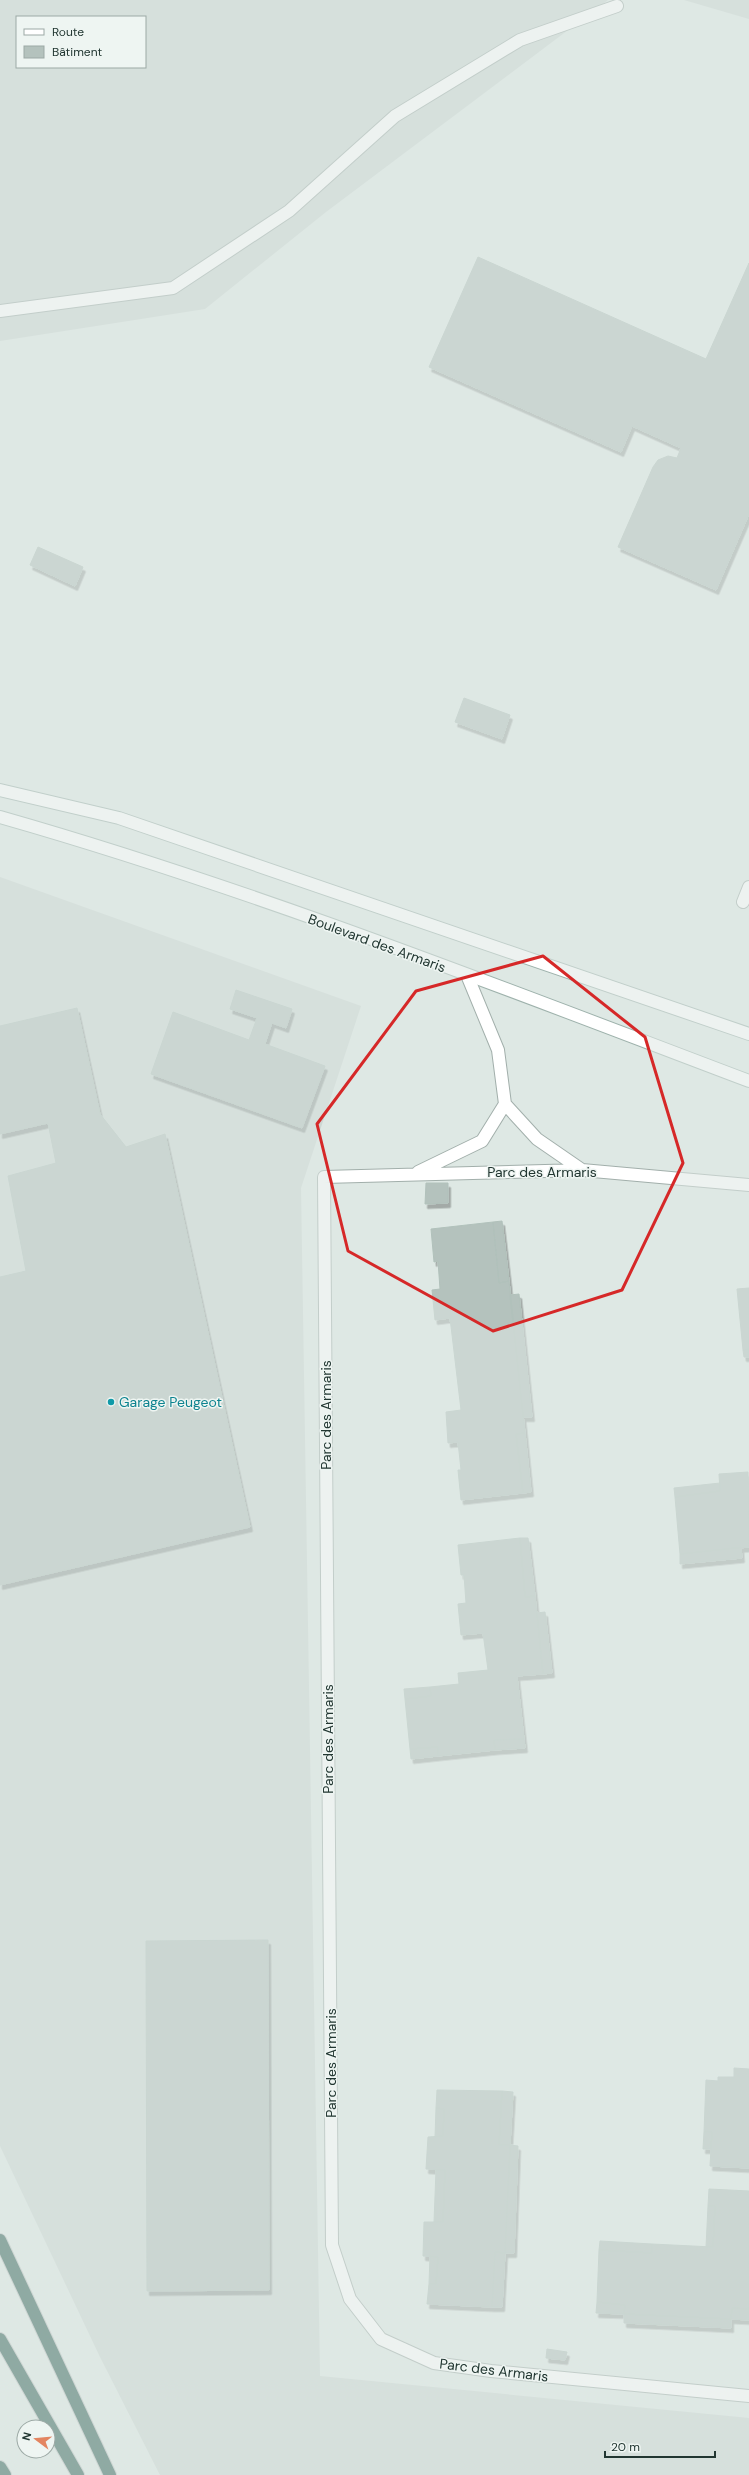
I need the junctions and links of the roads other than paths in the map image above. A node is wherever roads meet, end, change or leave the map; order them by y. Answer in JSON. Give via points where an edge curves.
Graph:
{"nodes":[{"id":1,"x":617,"y":6,"type":"dead end"},
{"id":2,"x":0,"y":311,"type":"edge"},
{"id":3,"x":0,"y":790,"type":"edge"},
{"id":4,"x":0,"y":817,"type":"edge"},
{"id":5,"x":749,"y":887,"type":"edge"},
{"id":6,"x":743,"y":902,"type":"dead end"},
{"id":7,"x":467,"y":975,"type":"junction"},
{"id":8,"x":749,"y":1034,"type":"edge"},
{"id":9,"x":749,"y":1081,"type":"edge"},
{"id":10,"x":505,"y":1104,"type":"junction"},
{"id":11,"x":582,"y":1170,"type":"junction"},
{"id":12,"x":413,"y":1175,"type":"junction"},
{"id":13,"x":749,"y":1185,"type":"edge"},
{"id":14,"x":0,"y":2240,"type":"edge"},
{"id":15,"x":0,"y":2340,"type":"edge"},
{"id":16,"x":749,"y":2396,"type":"edge"},
{"id":17,"x":0,"y":2467,"type":"edge"},
{"id":18,"x":5,"y":2475,"type":"edge"},
{"id":19,"x":78,"y":2475,"type":"edge"},
{"id":20,"x":110,"y":2475,"type":"edge"}],
"edges":[{"from":1,"to":2,"type":"street","via":[[520,40],[395,116],[289,211],[174,288]]},
{"from":3,"to":8,"type":"street","via":[[119,818]]},
{"from":4,"to":7,"type":"street","name":"Boulevard des Armaris","via":[[165,868]]},
{"from":5,"to":6,"type":"street"},
{"from":7,"to":9,"type":"street","name":"Boulevard des Armaris"},
{"from":7,"to":10,"type":"street","via":[[498,1050]]},
{"from":10,"to":11,"type":"street","via":[[537,1139]]},
{"from":10,"to":12,"type":"street","via":[[482,1141]]},
{"from":11,"to":12,"type":"street","name":"Parc des Armaris"},
{"from":11,"to":13,"type":"street","name":"Parc des Armaris"},
{"from":12,"to":16,"type":"street","name":"Parc des Armaris","via":[[324,1177],[332,2245],[350,2299],[381,2339],[434,2363],[491,2371]]},
{"from":14,"to":20,"type":"highway"},
{"from":15,"to":19,"type":"highway"},
{"from":17,"to":18,"type":"highway"}]}
